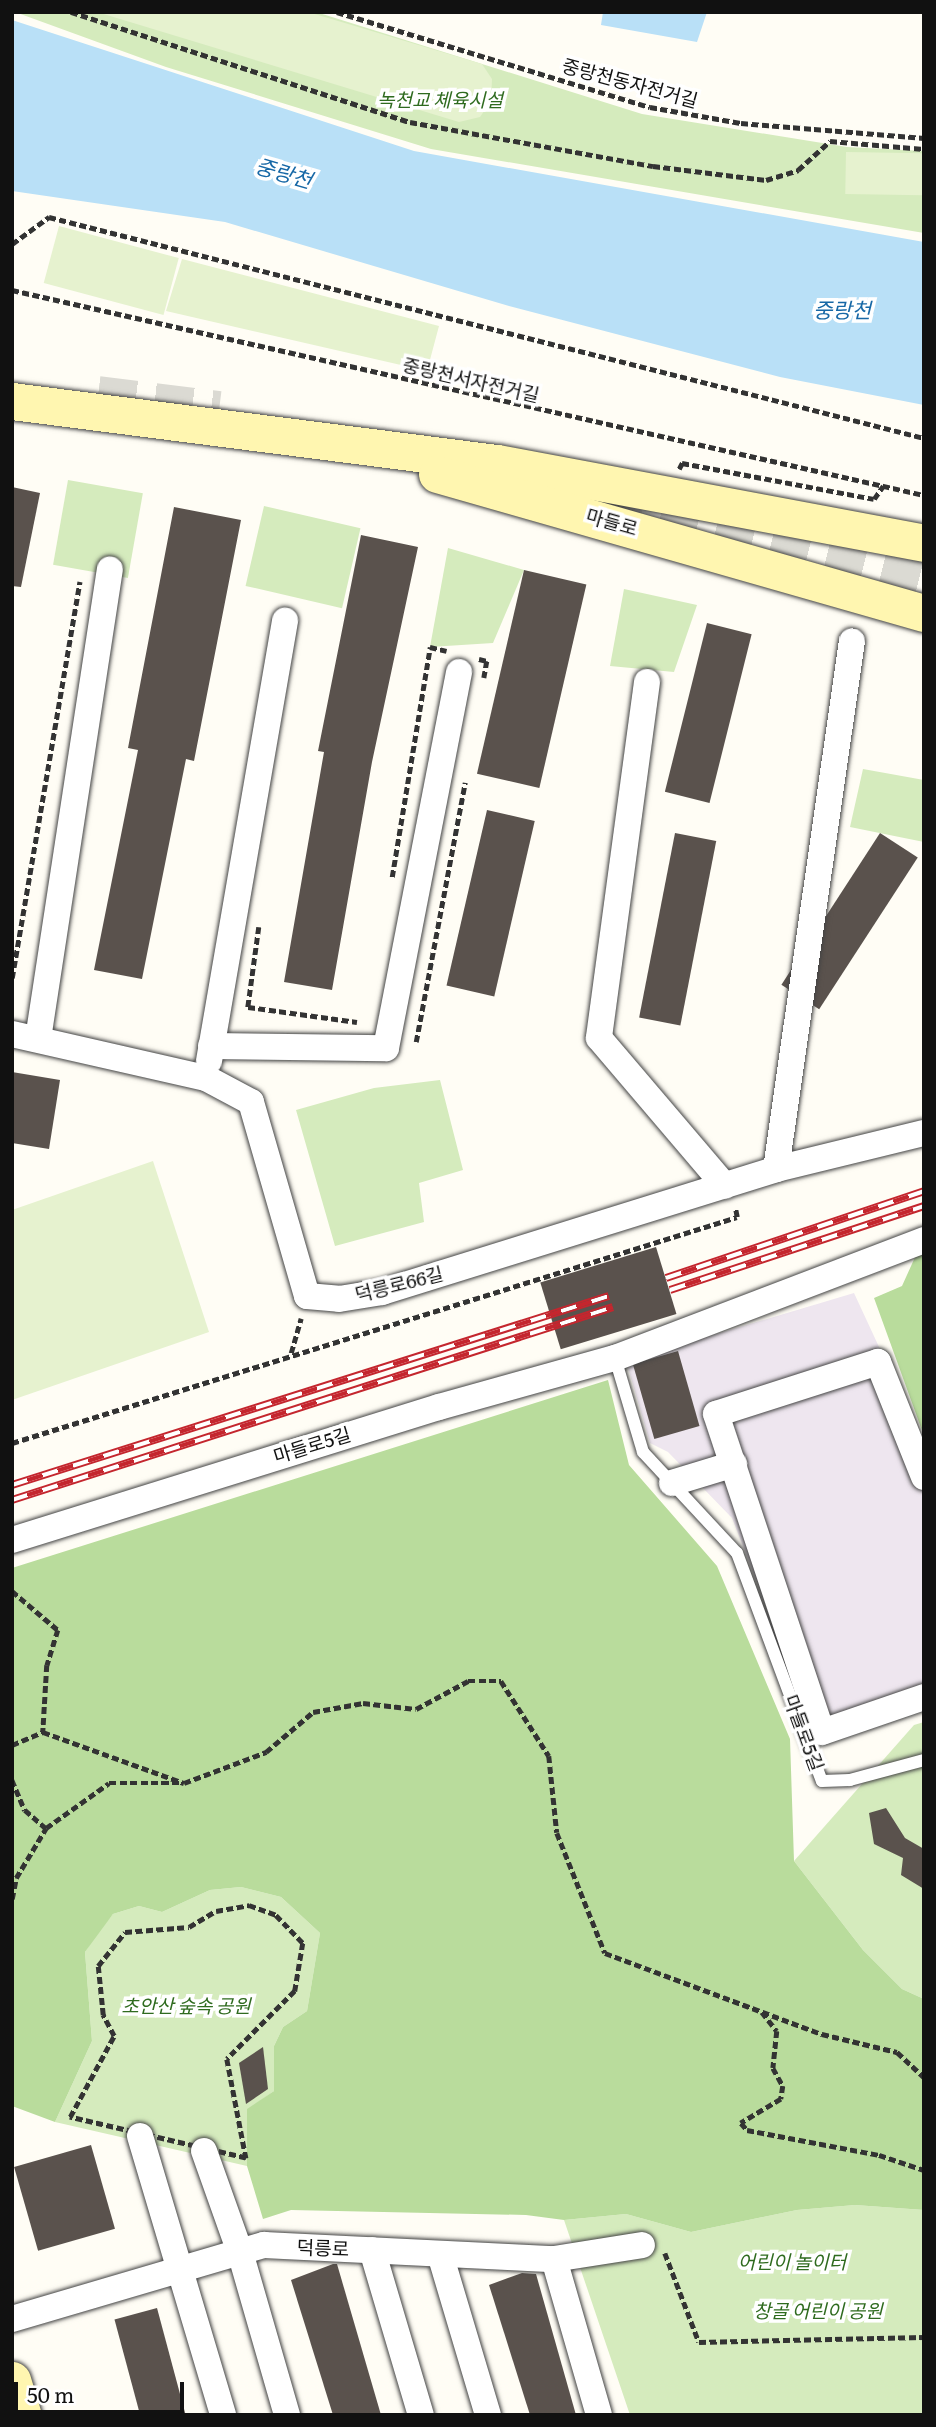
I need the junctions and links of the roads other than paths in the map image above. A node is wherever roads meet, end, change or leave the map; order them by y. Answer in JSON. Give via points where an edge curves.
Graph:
{"nodes":[{"id":1,"x":12,"y":401,"type":"edge"},
{"id":2,"x":298,"y":436,"type":"junction"},
{"id":3,"x":852,"y":528,"type":"junction"},
{"id":4,"x":924,"y":542,"type":"edge"},
{"id":5,"x":110,"y":569,"type":"dead end"},
{"id":6,"x":828,"y":585,"type":"junction"},
{"id":7,"x":924,"y":613,"type":"edge"},
{"id":8,"x":285,"y":621,"type":"dead end"},
{"id":9,"x":852,"y":641,"type":"dead end"},
{"id":10,"x":463,"y":661,"type":"road end"},
{"id":11,"x":647,"y":682,"type":"dead end"},
{"id":12,"x":12,"y":1034,"type":"edge"},
{"id":13,"x":38,"y":1040,"type":"junction"},
{"id":14,"x":211,"y":1046,"type":"junction"},
{"id":15,"x":206,"y":1078,"type":"junction"},
{"id":16,"x":924,"y":1132,"type":"edge"},
{"id":17,"x":776,"y":1169,"type":"junction"},
{"id":18,"x":728,"y":1185,"type":"junction"},
{"id":19,"x":924,"y":1240,"type":"edge"},
{"id":20,"x":615,"y":1358,"type":"junction"},
{"id":21,"x":734,"y":1464,"type":"junction"},
{"id":22,"x":924,"y":1477,"type":"edge"},
{"id":23,"x":672,"y":1483,"type":"junction"},
{"id":24,"x":12,"y":1540,"type":"edge"},
{"id":25,"x":924,"y":1697,"type":"edge"},
{"id":26,"x":924,"y":1760,"type":"edge"},
{"id":27,"x":140,"y":2136,"type":"dead end"},
{"id":28,"x":204,"y":2151,"type":"road end"},
{"id":29,"x":642,"y":2245,"type":"road end"},
{"id":30,"x":372,"y":2250,"type":"junction"},
{"id":31,"x":240,"y":2252,"type":"junction"},
{"id":32,"x":440,"y":2254,"type":"junction"},
{"id":33,"x":554,"y":2259,"type":"junction"},
{"id":34,"x":180,"y":2270,"type":"junction"},
{"id":35,"x":12,"y":2319,"type":"edge"},
{"id":36,"x":12,"y":2380,"type":"edge"},
{"id":37,"x":23,"y":2415,"type":"edge"},
{"id":38,"x":223,"y":2415,"type":"edge"},
{"id":39,"x":287,"y":2415,"type":"edge"},
{"id":40,"x":421,"y":2415,"type":"edge"},
{"id":41,"x":488,"y":2415,"type":"edge"},
{"id":42,"x":599,"y":2415,"type":"edge"}],
"edges":[{"from":1,"to":2,"type":"main road","name":"마들로"},
{"from":2,"to":3,"type":"main road","name":"마들로","via":[[497,463]]},
{"from":2,"to":6,"type":"main road","name":"마들로"},
{"from":3,"to":4,"type":"main road","name":"마들로"},
{"from":3,"to":6,"type":"main road","via":[[828,528],[811,542],[811,569]]},
{"from":5,"to":13,"type":"street"},
{"from":6,"to":7,"type":"main road","name":"마들로"},
{"from":8,"to":14,"type":"street"},
{"from":9,"to":17,"type":"street"},
{"from":10,"to":14,"type":"street","via":[[386,1048]]},
{"from":11,"to":18,"type":"street","via":[[599,1038]]},
{"from":12,"to":13,"type":"street"},
{"from":13,"to":15,"type":"street"},
{"from":14,"to":15,"type":"street"},
{"from":15,"to":18,"type":"street","name":"덕릉로66길","via":[[251,1102],[307,1296],[339,1299],[382,1292]]},
{"from":16,"to":17,"type":"street","name":"덕릉로66길"},
{"from":17,"to":18,"type":"street","name":"덕릉로66길"},
{"from":19,"to":20,"type":"street","name":"마들로5길"},
{"from":20,"to":23,"type":"lane","name":"마들로5길","via":[[643,1452]]},
{"from":20,"to":24,"type":"street","name":"마들로5길","via":[[439,1407]]},
{"from":21,"to":22,"type":"street","via":[[716,1414],[878,1362]]},
{"from":21,"to":23,"type":"street"},
{"from":21,"to":25,"type":"street","via":[[822,1732]]},
{"from":23,"to":26,"type":"lane","name":"마들로5길","via":[[737,1553],[822,1781],[850,1780]]},
{"from":27,"to":34,"type":"street"},
{"from":28,"to":31,"type":"street"},
{"from":29,"to":33,"type":"street","name":"덕릉로"},
{"from":30,"to":31,"type":"street","name":"덕릉로","via":[[264,2245]]},
{"from":30,"to":32,"type":"street","name":"덕릉로"},
{"from":30,"to":40,"type":"street"},
{"from":31,"to":34,"type":"street","name":"덕릉로"},
{"from":31,"to":39,"type":"street"},
{"from":32,"to":33,"type":"street","name":"덕릉로"},
{"from":32,"to":41,"type":"street"},
{"from":33,"to":42,"type":"street"},
{"from":34,"to":35,"type":"street","name":"덕릉로"},
{"from":34,"to":38,"type":"street"},
{"from":36,"to":37,"type":"main road"}]}
